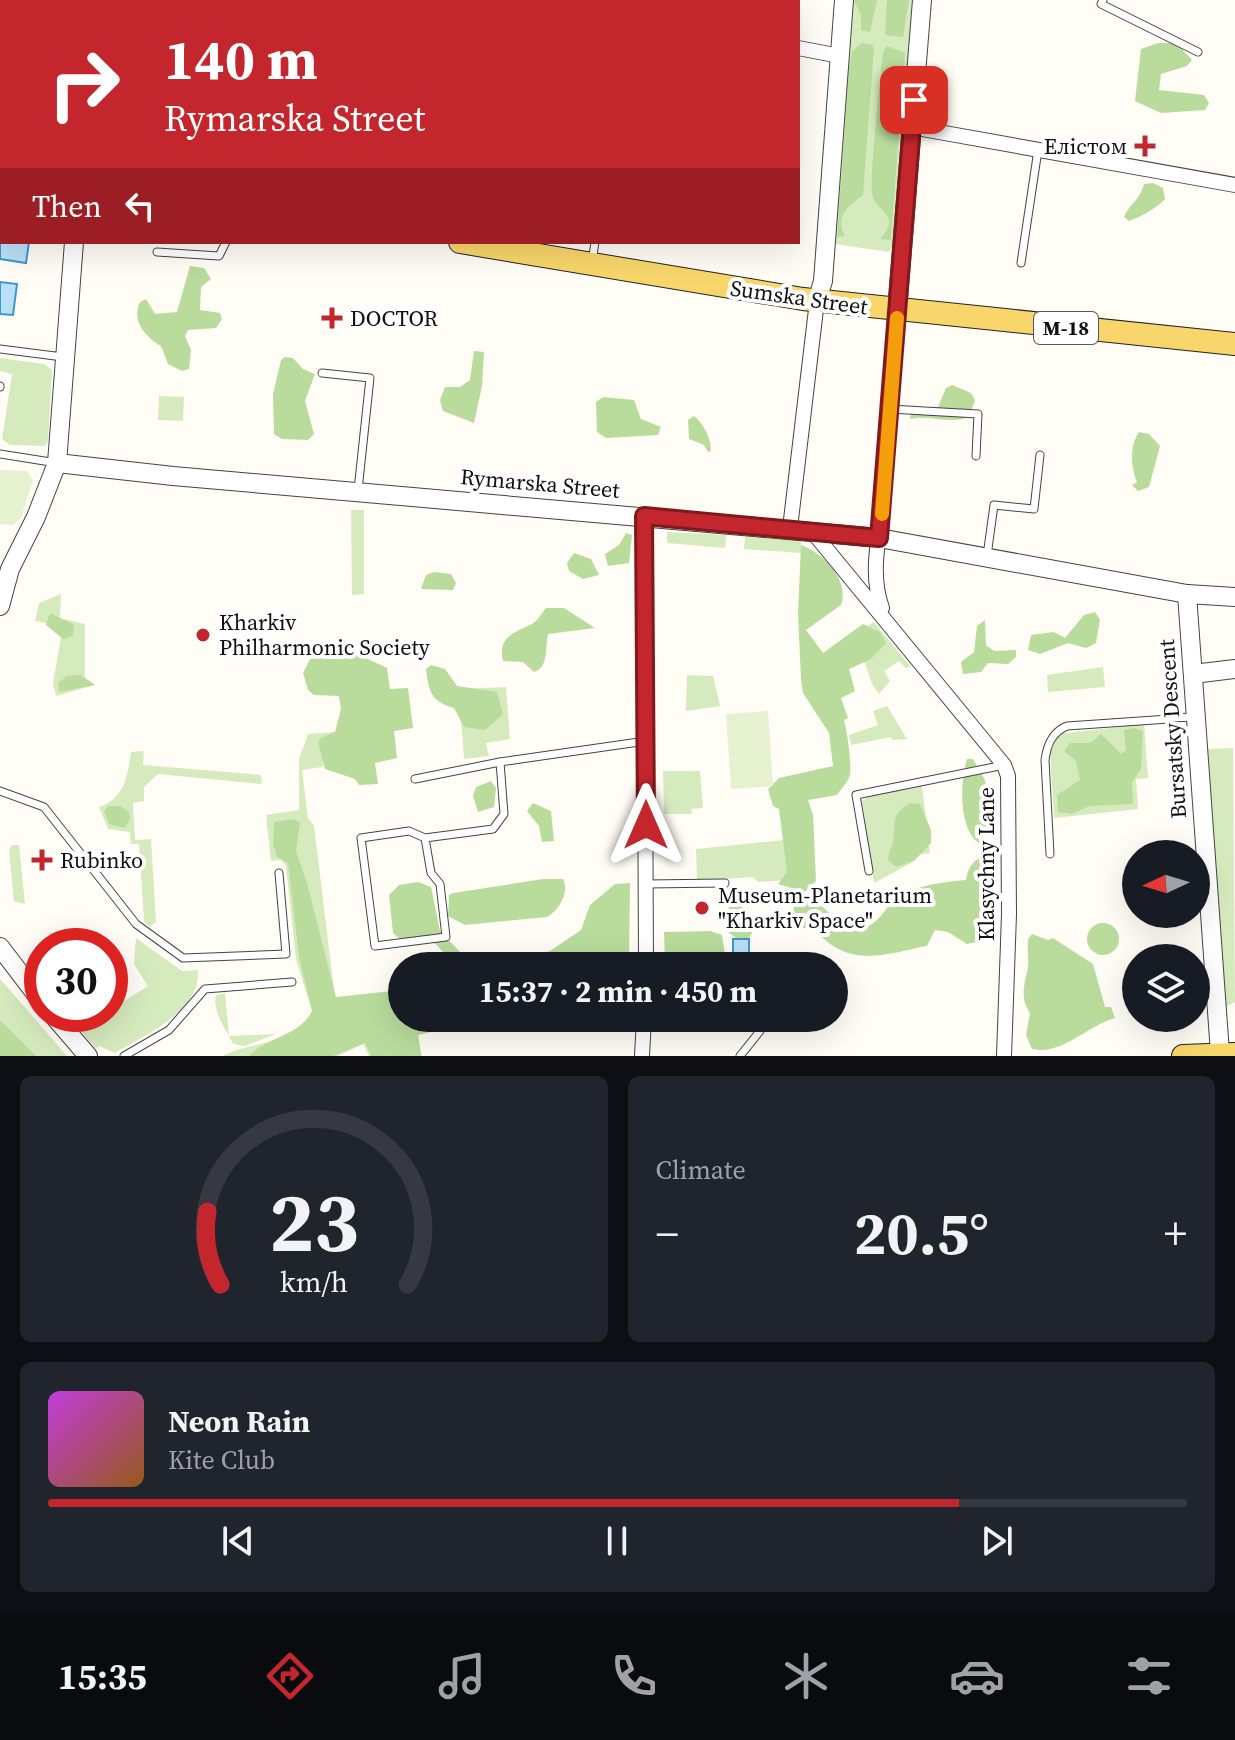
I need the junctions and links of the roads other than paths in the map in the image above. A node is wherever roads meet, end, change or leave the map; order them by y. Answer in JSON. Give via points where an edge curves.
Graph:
{"nodes":[{"id":1,"x":844,"y":0,"type":"edge"},
{"id":2,"x":922,"y":0,"type":"edge"},
{"id":3,"x":1103,"y":0,"type":"edge"},
{"id":4,"x":800,"y":48,"type":"edge"},
{"id":5,"x":1198,"y":52,"type":"dead end"},
{"id":6,"x":840,"y":56,"type":"junction"},
{"id":7,"x":911,"y":127,"type":"junction"},
{"id":8,"x":1038,"y":150,"type":"junction"},
{"id":9,"x":1235,"y":185,"type":"edge"},
{"id":10,"x":74,"y":244,"type":"edge"},
{"id":11,"x":225,"y":244,"type":"edge"},
{"id":12,"x":476,"y":244,"type":"edge"},
{"id":13,"x":157,"y":252,"type":"dead end"},
{"id":14,"x":594,"y":253,"type":"edge"},
{"id":15,"x":1021,"y":263,"type":"dead end"},
{"id":16,"x":817,"y":301,"type":"junction"},
{"id":17,"x":897,"y":311,"type":"junction"},
{"id":18,"x":1235,"y":344,"type":"edge"},
{"id":19,"x":0,"y":349,"type":"edge"},
{"id":20,"x":65,"y":357,"type":"junction"},
{"id":21,"x":322,"y":373,"type":"dead end"},
{"id":22,"x":889,"y":409,"type":"junction"},
{"id":23,"x":0,"y":454,"type":"edge"},
{"id":24,"x":1040,"y":455,"type":"dead end"},
{"id":25,"x":976,"y":456,"type":"dead end"},
{"id":26,"x":57,"y":463,"type":"junction"},
{"id":27,"x":358,"y":492,"type":"junction"},
{"id":28,"x":644,"y":516,"type":"junction"},
{"id":29,"x":790,"y":528,"type":"junction"},
{"id":30,"x":810,"y":530,"type":"junction"},
{"id":31,"x":879,"y":538,"type":"junction"},
{"id":32,"x":987,"y":556,"type":"junction"},
{"id":33,"x":1187,"y":594,"type":"junction"},
{"id":34,"x":1235,"y":597,"type":"edge"},
{"id":35,"x":0,"y":606,"type":"edge"},
{"id":36,"x":886,"y":619,"type":"junction"},
{"id":37,"x":1235,"y":669,"type":"edge"},
{"id":38,"x":1193,"y":674,"type":"junction"},
{"id":39,"x":1195,"y":717,"type":"junction"},
{"id":40,"x":646,"y":741,"type":"junction"},
{"id":41,"x":500,"y":762,"type":"junction"},
{"id":42,"x":1004,"y":765,"type":"junction"},
{"id":43,"x":415,"y":779,"type":"dead end"},
{"id":44,"x":0,"y":791,"type":"edge"},
{"id":45,"x":425,"y":838,"type":"junction"},
{"id":46,"x":1050,"y":854,"type":"dead end"},
{"id":47,"x":869,"y":871,"type":"dead end"},
{"id":48,"x":279,"y":873,"type":"dead end"},
{"id":49,"x":725,"y":883,"type":"dead end"},
{"id":50,"x":646,"y":884,"type":"junction"},
{"id":51,"x":0,"y":947,"type":"edge"},
{"id":52,"x":646,"y":952,"type":"edge"},
{"id":53,"x":24,"y":978,"type":"edge"},
{"id":54,"x":292,"y":982,"type":"dead end"},
{"id":55,"x":67,"y":1032,"type":"edge"},
{"id":56,"x":643,"y":1032,"type":"edge"},
{"id":57,"x":759,"y":1032,"type":"edge"},
{"id":58,"x":1225,"y":1054,"type":"edge"},
{"id":59,"x":88,"y":1056,"type":"edge"},
{"id":60,"x":124,"y":1056,"type":"edge"},
{"id":61,"x":642,"y":1056,"type":"edge"},
{"id":62,"x":740,"y":1056,"type":"edge"},
{"id":63,"x":1004,"y":1056,"type":"edge"},
{"id":64,"x":1183,"y":1056,"type":"edge"}],
"edges":[{"from":1,"to":6,"type":"street"},
{"from":2,"to":7,"type":"street"},
{"from":3,"to":5,"type":"lane","via":[[1101,4]]},
{"from":4,"to":6,"type":"street"},
{"from":6,"to":16,"type":"street","via":[[823,281]]},
{"from":7,"to":8,"type":"street"},
{"from":7,"to":17,"type":"street"},
{"from":8,"to":9,"type":"street"},
{"from":8,"to":15,"type":"lane"},
{"from":10,"to":20,"type":"street"},
{"from":11,"to":13,"type":"lane","via":[[219,256]]},
{"from":12,"to":14,"type":"main road","name":"Sumska Street","number":"М-18"},
{"from":14,"to":16,"type":"main road","name":"Sumska Street","number":"М-18"},
{"from":16,"to":17,"type":"main road","name":"Sumska Street","number":"М-18"},
{"from":16,"to":29,"type":"street"},
{"from":17,"to":18,"type":"main road","name":"Sumska Street","number":"М-18"},
{"from":17,"to":22,"type":"street","name":"Klasychny Lane"},
{"from":19,"to":20,"type":"lane"},
{"from":20,"to":26,"type":"street"},
{"from":21,"to":27,"type":"lane","via":[[370,378]]},
{"from":22,"to":25,"type":"lane","via":[[978,414]]},
{"from":22,"to":31,"type":"street","name":"Klasychny Lane"},
{"from":23,"to":26,"type":"lane"},
{"from":24,"to":32,"type":"lane","via":[[1034,509],[994,505]]},
{"from":26,"to":27,"type":"street","name":"Rymarska Street"},
{"from":26,"to":35,"type":"street","via":[[10,569]]},
{"from":27,"to":28,"type":"street","name":"Rymarska Street"},
{"from":28,"to":29,"type":"street","name":"Rymarska Street"},
{"from":28,"to":40,"type":"street"},
{"from":29,"to":30,"type":"street","name":"Rymarska Street"},
{"from":30,"to":31,"type":"street","name":"Rymarska Street"},
{"from":30,"to":36,"type":"street","name":"Klasychny Lane"},
{"from":31,"to":32,"type":"street","name":"Rymarska Street"},
{"from":31,"to":36,"type":"street","name":"Klasychny Lane","via":[[875,590]]},
{"from":32,"to":33,"type":"street","name":"Rymarska Street"},
{"from":33,"to":34,"type":"street","name":"Rymarska Street"},
{"from":33,"to":38,"type":"street","name":"Bursatsky Descent"},
{"from":36,"to":42,"type":"street","name":"Klasychny Lane"},
{"from":37,"to":38,"type":"street"},
{"from":38,"to":39,"type":"street","name":"Bursatsky Descent"},
{"from":39,"to":46,"type":"lane","via":[[1058,730],[1045,760]]},
{"from":39,"to":58,"type":"street","name":"Bursatsky Descent"},
{"from":40,"to":41,"type":"lane"},
{"from":40,"to":50,"type":"street"},
{"from":41,"to":43,"type":"lane"},
{"from":41,"to":45,"type":"lane","via":[[505,802],[499,824]]},
{"from":42,"to":47,"type":"lane","via":[[856,795]]},
{"from":42,"to":63,"type":"street","name":"Klasychny Lane","via":[[1010,796]]},
{"from":44,"to":48,"type":"lane","via":[[44,807],[136,924],[183,958],[286,954]]},
{"from":45,"to":45,"type":"lane","via":[[409,831],[361,838],[375,946],[446,937],[440,884],[431,873]]},
{"from":49,"to":50,"type":"lane"},
{"from":50,"to":52,"type":"street"},
{"from":51,"to":53,"type":"street"},
{"from":54,"to":60,"type":"lane","via":[[205,989],[169,1030]]},
{"from":55,"to":59,"type":"street"},
{"from":56,"to":61,"type":"street"},
{"from":57,"to":62,"type":"lane"},
{"from":58,"to":64,"type":"main road"}]}
